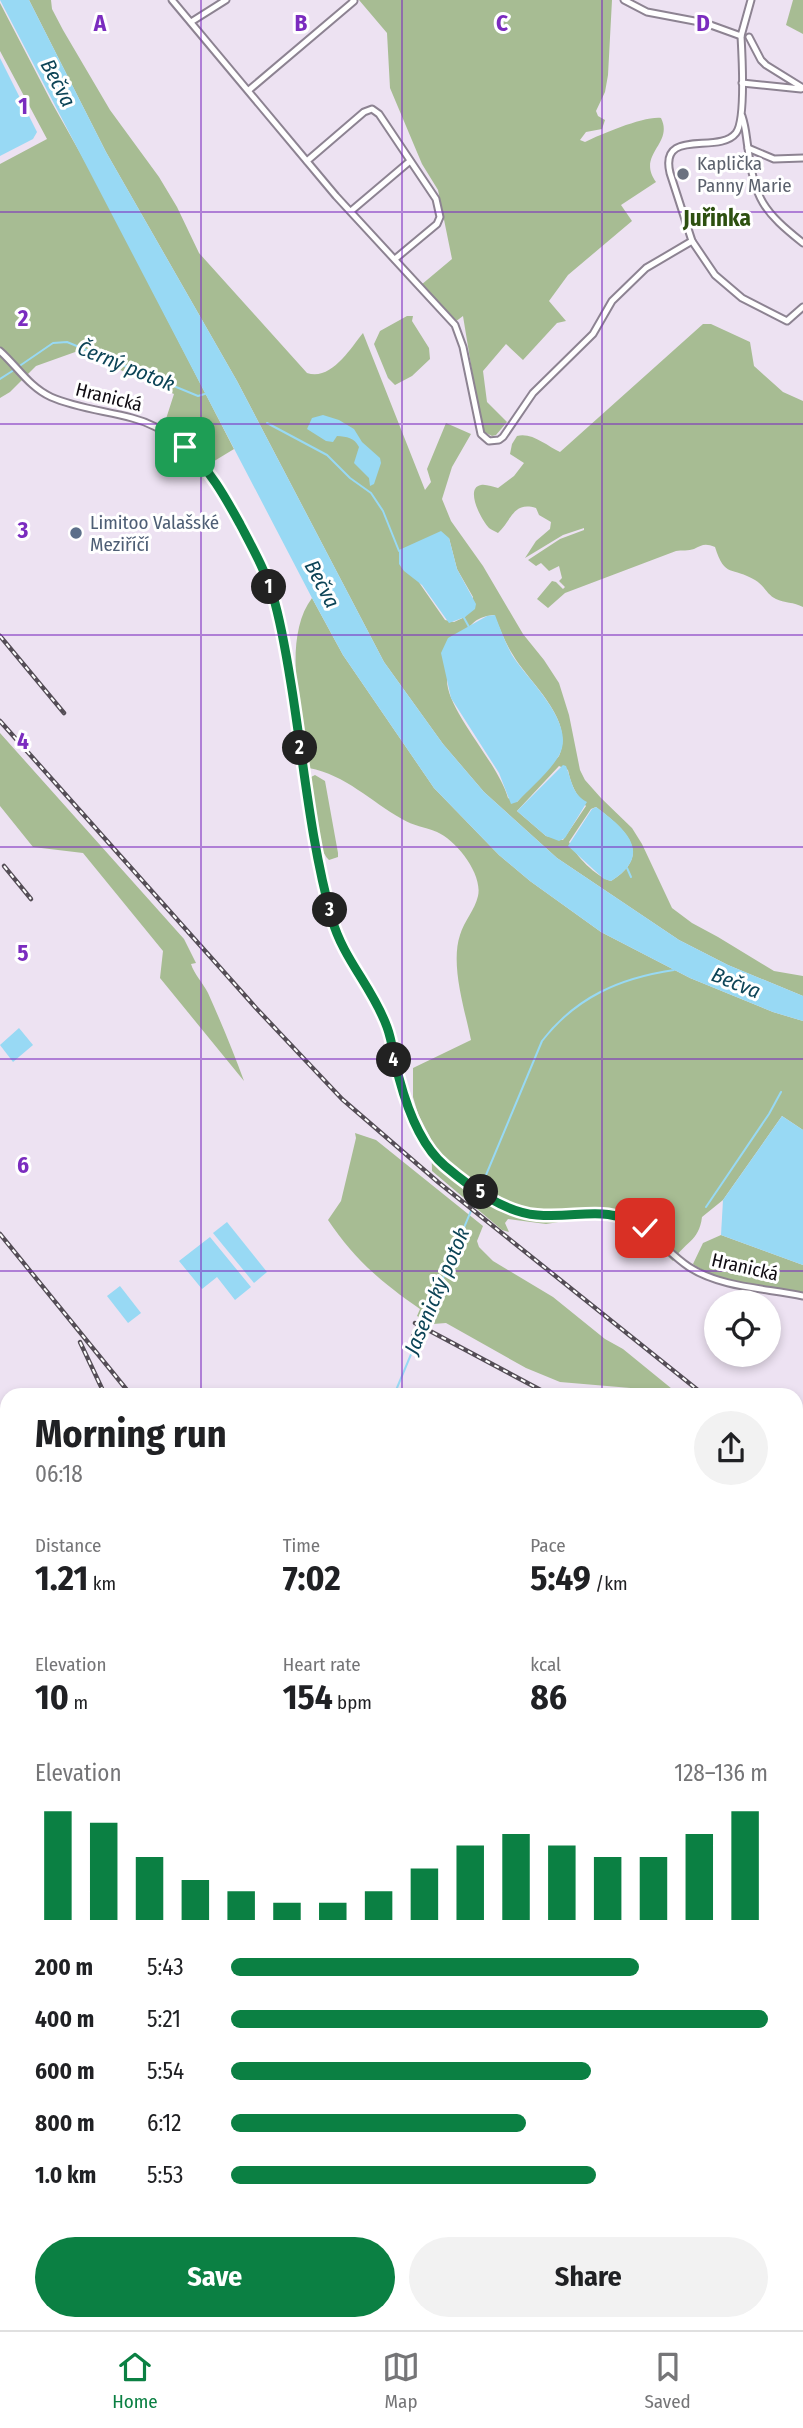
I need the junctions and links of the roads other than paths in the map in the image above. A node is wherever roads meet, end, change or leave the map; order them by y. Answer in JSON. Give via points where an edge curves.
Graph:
{"nodes":[{"id":1,"x":173,"y":0,"type":"edge"},
{"id":2,"x":226,"y":0,"type":"edge"},
{"id":3,"x":353,"y":0,"type":"edge"},
{"id":4,"x":624,"y":0,"type":"edge"},
{"id":5,"x":751,"y":0,"type":"edge"},
{"id":6,"x":191,"y":22,"type":"junction"},
{"id":7,"x":741,"y":36,"type":"junction"},
{"id":8,"x":749,"y":37,"type":"dead end"},
{"id":9,"x":742,"y":83,"type":"junction"},
{"id":10,"x":803,"y":88,"type":"edge"},
{"id":11,"x":249,"y":90,"type":"junction"},
{"id":12,"x":741,"y":116,"type":"junction"},
{"id":13,"x":748,"y":148,"type":"junction"},
{"id":14,"x":803,"y":158,"type":"edge"},
{"id":15,"x":307,"y":161,"type":"junction"},
{"id":16,"x":410,"y":161,"type":"junction"},
{"id":17,"x":351,"y":211,"type":"junction"},
{"id":18,"x":692,"y":241,"type":"junction"},
{"id":19,"x":803,"y":243,"type":"edge"},
{"id":20,"x":395,"y":259,"type":"junction"},
{"id":21,"x":803,"y":307,"type":"edge"},
{"id":22,"x":0,"y":351,"type":"edge"},
{"id":23,"x":803,"y":1296,"type":"edge"}],
"edges":[{"from":1,"to":6,"type":"street"},
{"from":2,"to":6,"type":"street"},
{"from":3,"to":11,"type":"street"},
{"from":4,"to":7,"type":"street","via":[[647,12],[705,23]]},
{"from":5,"to":7,"type":"street"},
{"from":6,"to":11,"type":"street"},
{"from":7,"to":9,"type":"street"},
{"from":8,"to":10,"type":"street","via":[[766,65]]},
{"from":9,"to":10,"type":"street"},
{"from":9,"to":12,"type":"street"},
{"from":11,"to":15,"type":"street"},
{"from":12,"to":13,"type":"street"},
{"from":12,"to":18,"type":"street","via":[[739,129],[729,140],[687,144],[670,156],[668,164]]},
{"from":13,"to":14,"type":"street","via":[[774,159]]},
{"from":13,"to":19,"type":"street","via":[[765,208]]},
{"from":15,"to":16,"type":"street","via":[[371,109]]},
{"from":15,"to":17,"type":"street"},
{"from":16,"to":17,"type":"street"},
{"from":16,"to":20,"type":"street","via":[[436,199],[440,217]]},
{"from":17,"to":20,"type":"street"},
{"from":18,"to":20,"type":"street","via":[[646,268],[612,301],[593,334],[533,393],[503,437],[494,441],[481,434],[455,325]]},
{"from":18,"to":21,"type":"street","via":[[715,275],[742,298],[787,321]]},
{"from":22,"to":23,"type":"street","name":"Hranická","via":[[34,386],[56,399],[136,418],[158,428],[196,457],[220,487],[273,596],[319,859],[338,936],[384,1020],[402,1090],[424,1140],[444,1166],[510,1209],[551,1216],[615,1215],[645,1228],[700,1273]]}]}
